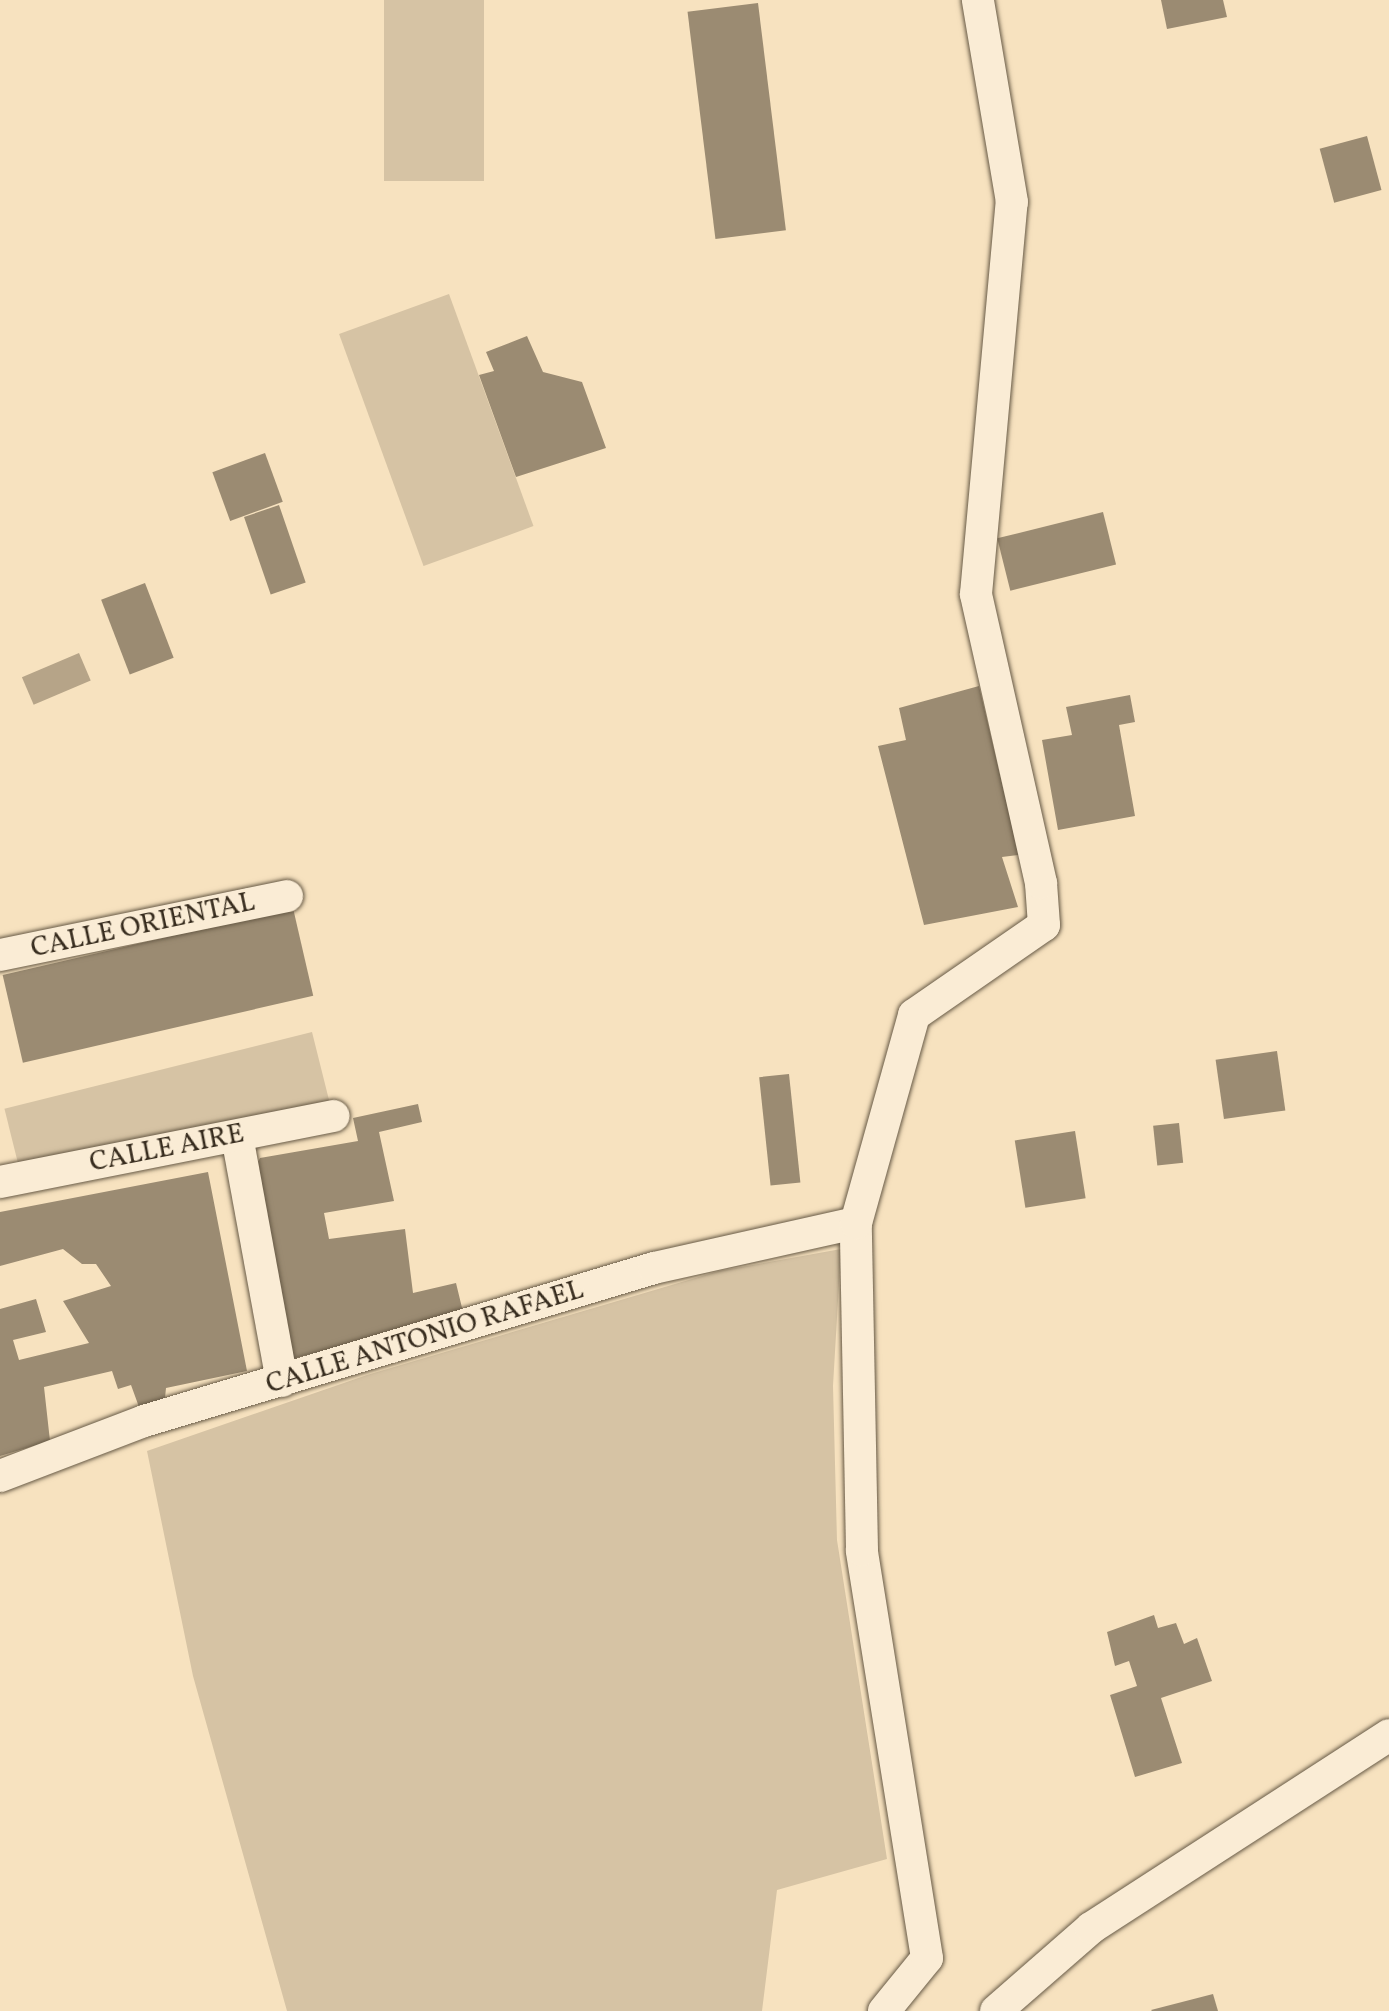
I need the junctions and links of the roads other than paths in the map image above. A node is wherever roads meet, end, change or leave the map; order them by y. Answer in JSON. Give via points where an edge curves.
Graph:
{"nodes":[{"id":1,"x":978,"y":0,"type":"edge"},
{"id":2,"x":287,"y":896,"type":"dead end"},
{"id":3,"x":0,"y":955,"type":"edge"},
{"id":4,"x":334,"y":1116,"type":"dead end"},
{"id":5,"x":237,"y":1136,"type":"junction"},
{"id":6,"x":0,"y":1182,"type":"edge"},
{"id":7,"x":856,"y":1223,"type":"junction"},
{"id":8,"x":282,"y":1381,"type":"junction"},
{"id":9,"x":0,"y":1476,"type":"edge"},
{"id":10,"x":1389,"y":1735,"type":"edge"},
{"id":11,"x":884,"y":2011,"type":"edge"},
{"id":12,"x":996,"y":2011,"type":"edge"}],
"edges":[{"from":1,"to":7,"type":"street","via":[[1012,202],[976,594],[1041,883],[1044,925],[914,1015]]},
{"from":2,"to":3,"type":"street","name":"CALLE ORIENTAL"},
{"from":4,"to":5,"type":"street","name":"CALLE AIRE"},
{"from":5,"to":6,"type":"street","name":"CALLE AIRE"},
{"from":5,"to":8,"type":"street"},
{"from":7,"to":8,"type":"street","name":"CALLE ANTONIO RAFAEL","via":[[654,1268]]},
{"from":7,"to":11,"type":"street","via":[[862,1550],[927,1958]]},
{"from":8,"to":9,"type":"street","name":"CALLE ANTONIO RAFAEL","via":[[144,1421]]},
{"from":10,"to":12,"type":"street","via":[[1091,1928]]}]}
